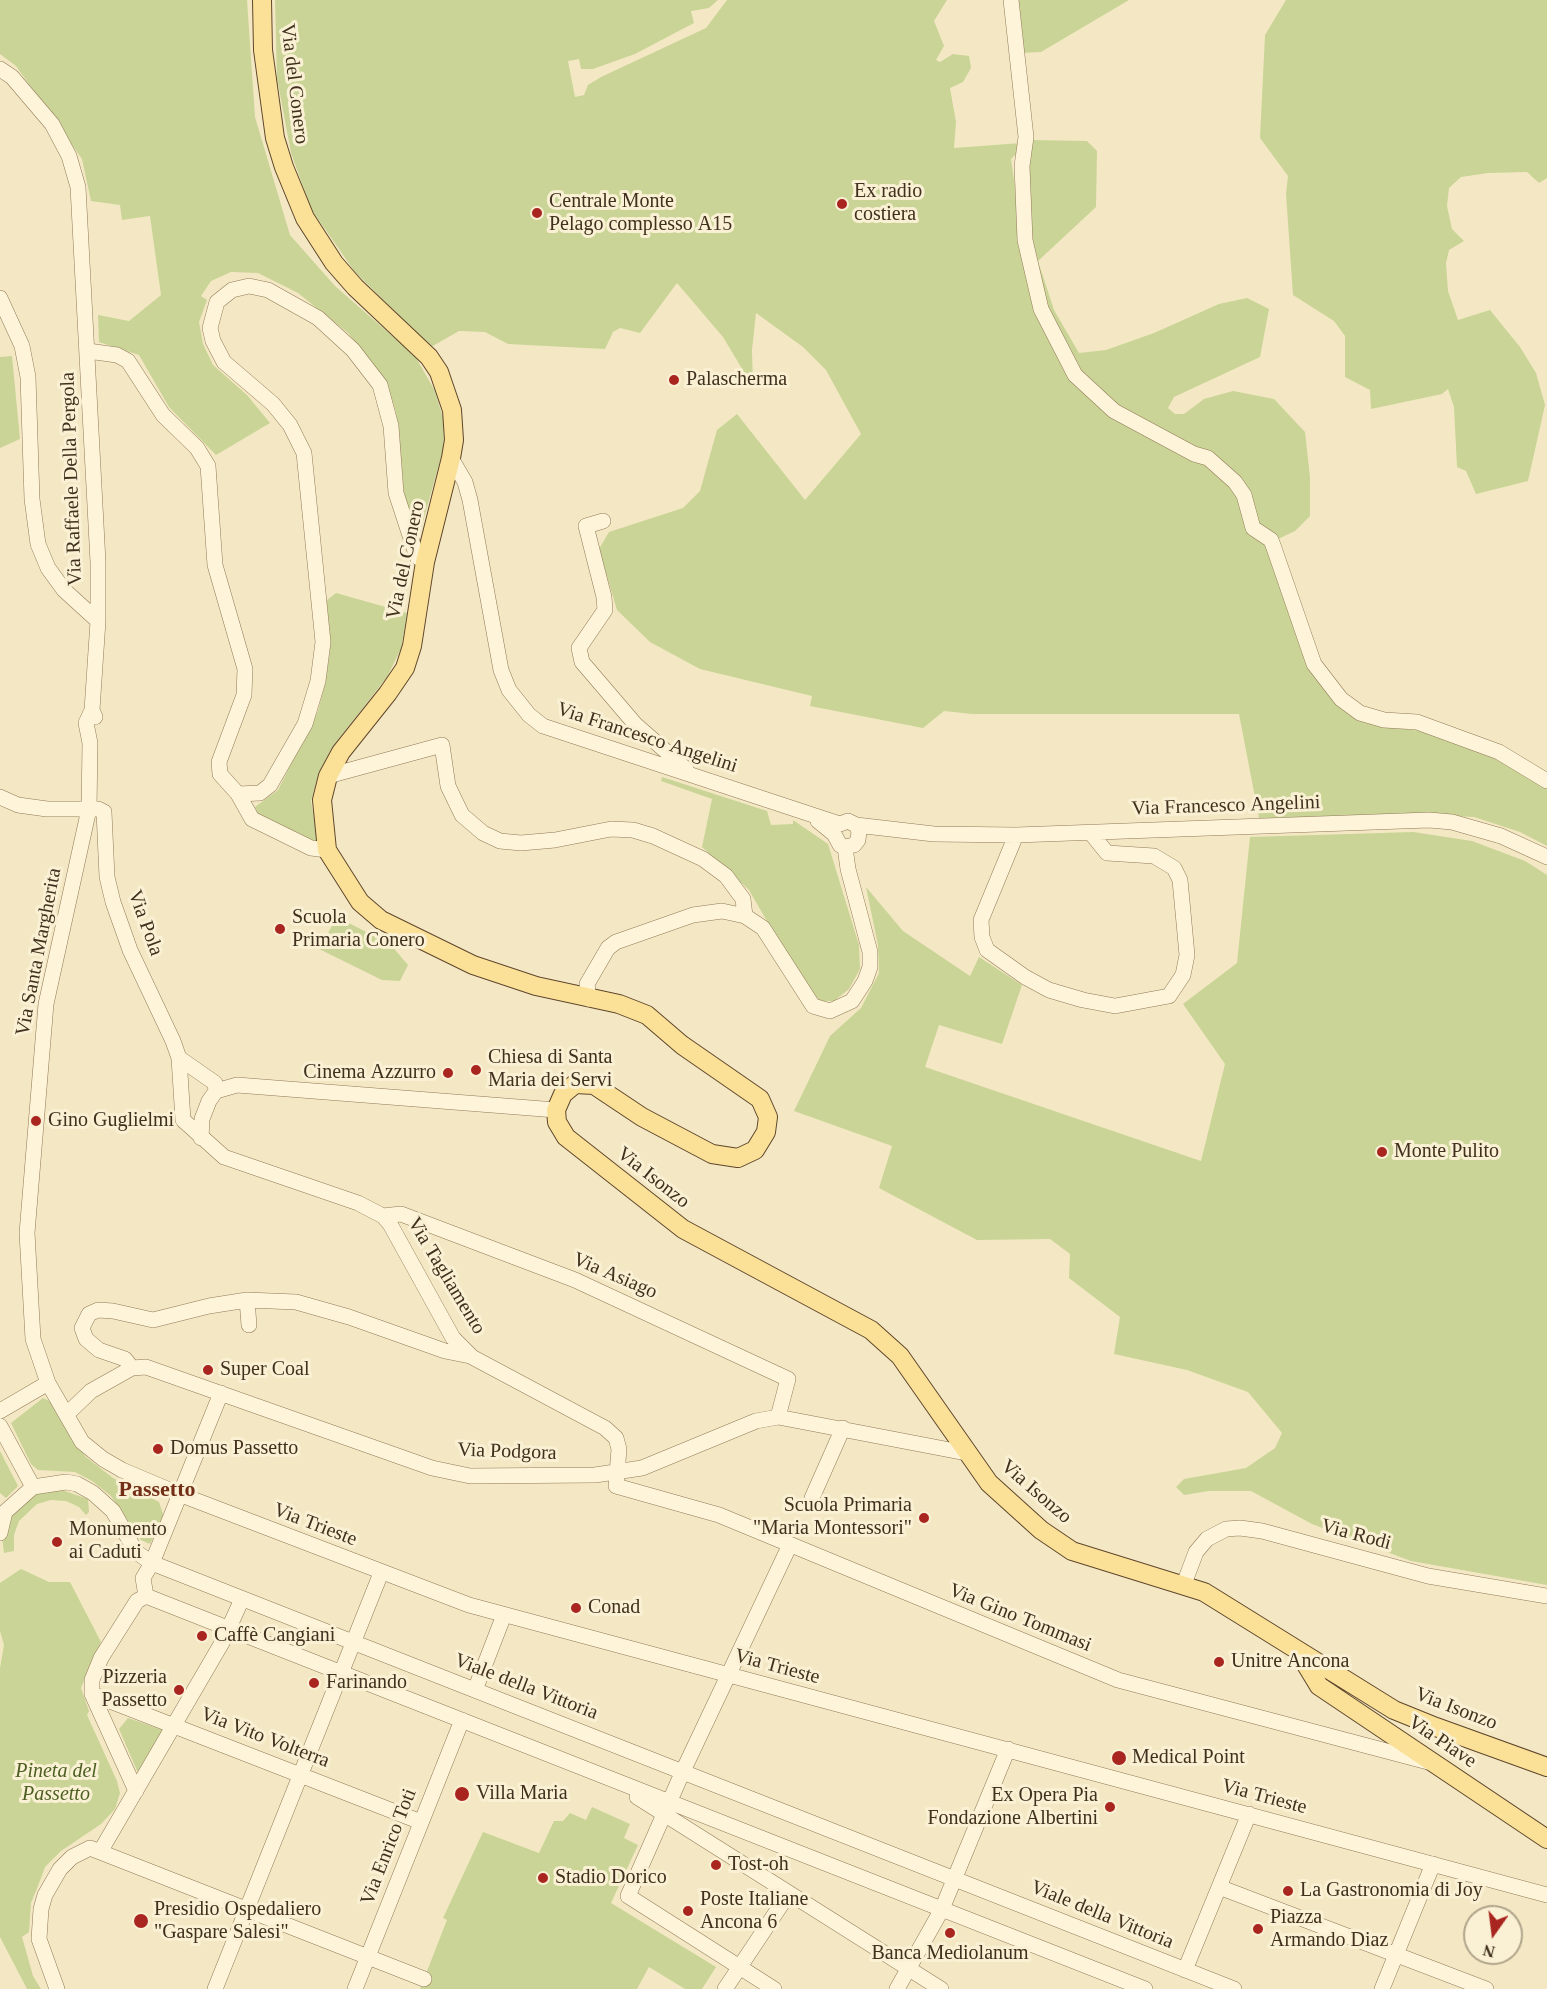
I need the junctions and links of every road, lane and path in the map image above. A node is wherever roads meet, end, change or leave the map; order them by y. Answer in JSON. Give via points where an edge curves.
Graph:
{"nodes":[{"id":1,"x":262,"y":0,"type":"edge"},
{"id":2,"x":1011,"y":0,"type":"edge"},
{"id":3,"x":0,"y":69,"type":"edge"},
{"id":4,"x":0,"y":298,"type":"edge"},
{"id":5,"x":6,"y":323,"type":"edge"},
{"id":6,"x":88,"y":351,"type":"junction"},
{"id":7,"x":451,"y":458,"type":"junction"},
{"id":8,"x":603,"y":521,"type":"dead end"},
{"id":9,"x":425,"y":562,"type":"junction"},
{"id":10,"x":98,"y":621,"type":"junction"},
{"id":11,"x":635,"y":724,"type":"junction"},
{"id":12,"x":658,"y":746,"type":"junction"},
{"id":13,"x":641,"y":758,"type":"junction"},
{"id":14,"x":328,"y":776,"type":"junction"},
{"id":15,"x":696,"y":776,"type":"junction"},
{"id":16,"x":1547,"y":781,"type":"edge"},
{"id":17,"x":238,"y":794,"type":"junction"},
{"id":18,"x":0,"y":797,"type":"edge"},
{"id":19,"x":89,"y":809,"type":"junction"},
{"id":20,"x":837,"y":829,"type":"junction"},
{"id":21,"x":858,"y":831,"type":"junction"},
{"id":22,"x":1090,"y":832,"type":"junction"},
{"id":23,"x":1016,"y":835,"type":"junction"},
{"id":24,"x":845,"y":847,"type":"junction"},
{"id":25,"x":322,"y":850,"type":"junction"},
{"id":26,"x":1547,"y":857,"type":"edge"},
{"id":27,"x":745,"y":916,"type":"junction"},
{"id":28,"x":589,"y":999,"type":"junction"},
{"id":29,"x":179,"y":1058,"type":"junction"},
{"id":30,"x":216,"y":1091,"type":"junction"},
{"id":31,"x":556,"y":1110,"type":"junction"},
{"id":32,"x":201,"y":1138,"type":"junction"},
{"id":33,"x":383,"y":1216,"type":"junction"},
{"id":34,"x":247,"y":1300,"type":"junction"},
{"id":35,"x":249,"y":1325,"type":"dead end"},
{"id":36,"x":472,"y":1357,"type":"junction"},
{"id":37,"x":132,"y":1368,"type":"junction"},
{"id":38,"x":48,"y":1383,"type":"junction"},
{"id":39,"x":221,"y":1393,"type":"junction"},
{"id":40,"x":0,"y":1411,"type":"edge"},
{"id":41,"x":67,"y":1414,"type":"junction"},
{"id":42,"x":778,"y":1417,"type":"junction"},
{"id":43,"x":0,"y":1426,"type":"edge"},
{"id":44,"x":843,"y":1428,"type":"junction"},
{"id":45,"x":966,"y":1453,"type":"junction"},
{"id":46,"x":617,"y":1472,"type":"junction"},
{"id":47,"x":33,"y":1487,"type":"junction"},
{"id":48,"x":179,"y":1494,"type":"junction"},
{"id":49,"x":812,"y":1497,"type":"dead end"},
{"id":50,"x":2,"y":1508,"type":"edge"},
{"id":51,"x":0,"y":1533,"type":"edge"},
{"id":52,"x":787,"y":1551,"type":"dead end"},
{"id":53,"x":152,"y":1563,"type":"junction"},
{"id":54,"x":381,"y":1573,"type":"junction"},
{"id":55,"x":1184,"y":1584,"type":"junction"},
{"id":56,"x":146,"y":1596,"type":"junction"},
{"id":57,"x":1547,"y":1596,"type":"edge"},
{"id":58,"x":242,"y":1599,"type":"junction"},
{"id":59,"x":504,"y":1615,"type":"junction"},
{"id":60,"x":230,"y":1629,"type":"junction"},
{"id":61,"x":353,"y":1642,"type":"junction"},
{"id":62,"x":1296,"y":1648,"type":"junction"},
{"id":63,"x":1330,"y":1670,"type":"junction"},
{"id":64,"x":341,"y":1673,"type":"junction"},
{"id":65,"x":728,"y":1676,"type":"junction"},
{"id":66,"x":1319,"y":1686,"type":"junction"},
{"id":67,"x":475,"y":1690,"type":"junction"},
{"id":68,"x":92,"y":1694,"type":"junction"},
{"id":69,"x":462,"y":1720,"type":"junction"},
{"id":70,"x":174,"y":1725,"type":"junction"},
{"id":71,"x":1008,"y":1749,"type":"junction"},
{"id":72,"x":1431,"y":1763,"type":"junction"},
{"id":73,"x":1547,"y":1767,"type":"edge"},
{"id":74,"x":683,"y":1771,"type":"junction"},
{"id":75,"x":301,"y":1775,"type":"junction"},
{"id":76,"x":135,"y":1791,"type":"junction"},
{"id":77,"x":668,"y":1809,"type":"junction"},
{"id":78,"x":1249,"y":1814,"type":"junction"},
{"id":79,"x":422,"y":1822,"type":"junction"},
{"id":80,"x":1547,"y":1839,"type":"edge"},
{"id":81,"x":100,"y":1852,"type":"junction"},
{"id":82,"x":1433,"y":1864,"type":"junction"},
{"id":83,"x":956,"y":1880,"type":"junction"},
{"id":84,"x":1219,"y":1887,"type":"junction"},
{"id":85,"x":789,"y":1893,"type":"junction"},
{"id":86,"x":1547,"y":1895,"type":"edge"},
{"id":87,"x":942,"y":1909,"type":"junction"},
{"id":88,"x":247,"y":1910,"type":"junction"},
{"id":89,"x":1396,"y":1954,"type":"junction"},
{"id":90,"x":368,"y":1957,"type":"junction"},
{"id":91,"x":739,"y":1966,"type":"junction"},
{"id":92,"x":908,"y":1968,"type":"junction"},
{"id":93,"x":1185,"y":1970,"type":"junction"},
{"id":94,"x":424,"y":1979,"type":"dead end"},
{"id":95,"x":57,"y":1989,"type":"edge"},
{"id":96,"x":215,"y":1989,"type":"edge"},
{"id":97,"x":355,"y":1989,"type":"edge"},
{"id":98,"x":725,"y":1989,"type":"edge"},
{"id":99,"x":774,"y":1989,"type":"edge"},
{"id":100,"x":897,"y":1989,"type":"edge"},
{"id":101,"x":941,"y":1989,"type":"edge"},
{"id":102,"x":1145,"y":1989,"type":"edge"},
{"id":103,"x":1234,"y":1989,"type":"edge"},
{"id":104,"x":1382,"y":1989,"type":"edge"},
{"id":105,"x":1486,"y":1989,"type":"edge"}],
"edges":[{"from":1,"to":7,"type":"main road","name":"Via del Conero","via":[[271,117],[296,198],[334,263],[415,342],[439,372],[452,410]]},
{"from":2,"to":16,"type":"street","via":[[1026,137],[1022,166],[1025,240],[1041,309],[1075,375],[1114,411],[1208,458],[1235,482],[1244,495],[1253,528],[1271,540],[1314,664],[1341,699],[1360,713],[1384,720],[1417,722],[1499,752]]},
{"from":3,"to":6,"type":"street","via":[[12,77],[51,124],[69,156],[78,187]]},
{"from":4,"to":5,"type":"street"},
{"from":5,"to":10,"type":"street","via":[[22,346],[28,376],[32,499],[38,544],[48,568],[64,590]]},
{"from":6,"to":10,"type":"street","name":"Via Raffaele Della Pergola"},
{"from":6,"to":17,"type":"street","name":"Via Raffaele Della Pergola","via":[[117,355],[128,361],[163,415],[197,448],[208,466],[215,565],[245,669],[244,695],[219,762],[220,774]]},
{"from":7,"to":9,"type":"main road","name":"Via del Conero"},
{"from":7,"to":13,"type":"street","name":"Via Francesco Angelini","via":[[470,500],[501,670],[509,690],[543,726]]},
{"from":8,"to":11,"type":"street","via":[[586,526],[605,609],[579,648],[582,662]]},
{"from":9,"to":14,"type":"main road","name":"Via del Conero","via":[[405,668],[341,752]]},
{"from":9,"to":17,"type":"street","via":[[417,557],[396,493],[391,426],[380,385],[353,350],[318,318],[268,290],[249,286],[232,290],[217,302],[210,328],[213,341],[224,362],[273,404],[290,425],[304,453],[323,642],[318,681],[305,724],[270,785],[260,793]]},
{"from":10,"to":19,"type":"street","name":"Via Santa Margherita","via":[[92,710],[86,723],[90,743]]},
{"from":11,"to":12,"type":"street"},
{"from":11,"to":13,"type":"street","via":[[641,737]]},
{"from":12,"to":13,"type":"street"},
{"from":12,"to":15,"type":"street"},
{"from":13,"to":15,"type":"street","name":"Via Francesco Angelini"},
{"from":14,"to":25,"type":"main road","name":"Via del Conero","via":[[322,800]]},
{"from":14,"to":27,"type":"street","via":[[442,745],[448,786],[462,815],[483,833],[500,841],[521,843],[610,829],[653,836],[703,859],[726,876],[743,899]]},
{"from":15,"to":20,"type":"street","name":"Via Francesco Angelini","via":[[808,814]]},
{"from":17,"to":25,"type":"street","name":"Via Raffaele Della Pergola","via":[[252,819]]},
{"from":18,"to":19,"type":"street","via":[[18,805],[47,809]]},
{"from":19,"to":29,"type":"street","name":"Via Pola","via":[[104,812],[107,877],[113,902],[130,950]]},
{"from":19,"to":38,"type":"street","name":"Via Santa Margherita","via":[[46,1004],[27,1233],[33,1339]]},
{"from":20,"to":21,"type":"street","name":"Via Francesco Angelini","via":[[848,821]]},
{"from":20,"to":24,"type":"street","via":[[837,842]]},
{"from":21,"to":23,"type":"street","name":"Via Francesco Angelini"},
{"from":21,"to":24,"type":"street","via":[[854,845]]},
{"from":22,"to":23,"type":"street","name":"Via Francesco Angelini"},
{"from":22,"to":23,"type":"street","via":[[1107,852],[1154,856],[1174,868],[1180,880],[1187,955],[1183,975],[1169,996],[1115,1006],[1083,1000],[1049,990],[987,950],[981,920]]},
{"from":22,"to":26,"type":"street","name":"Via Francesco Angelini","via":[[1429,820],[1452,822],[1501,836]]},
{"from":24,"to":27,"type":"street","via":[[870,952],[865,981],[852,1001],[830,1011],[813,1006],[763,928]]},
{"from":25,"to":28,"type":"main road","name":"Via del Conero","via":[[360,902],[381,921],[468,964]]},
{"from":27,"to":28,"type":"street","via":[[722,911],[693,915],[616,942],[587,984]]},
{"from":28,"to":31,"type":"main road","name":"Via del Conero","via":[[619,1004],[646,1015],[760,1099],[768,1117],[766,1132],[755,1150],[746,1156],[727,1158],[712,1154],[584,1083],[575,1084],[562,1094]]},
{"from":29,"to":30,"type":"street","via":[[215,1083]]},
{"from":29,"to":32,"type":"street","name":"Via Tagliamento","via":[[183,1120]]},
{"from":30,"to":31,"type":"street","via":[[237,1085]]},
{"from":30,"to":32,"type":"street","via":[[205,1108]]},
{"from":31,"to":45,"type":"main road","name":"Via Isonzo","via":[[557,1122],[566,1137],[683,1229],[871,1330],[916,1374]]},
{"from":32,"to":33,"type":"street","name":"Via Tagliamento","via":[[224,1156],[373,1209]]},
{"from":33,"to":36,"type":"street","name":"Via Tagliamento","via":[[453,1338]]},
{"from":33,"to":42,"type":"street","name":"Via Asiago","via":[[401,1214],[574,1280],[788,1379]]},
{"from":34,"to":35,"type":"street"},
{"from":34,"to":36,"type":"street","via":[[296,1302],[445,1352]]},
{"from":34,"to":37,"type":"street","via":[[153,1320],[113,1311],[90,1314],[82,1328],[86,1339],[99,1350],[124,1359]]},
{"from":36,"to":46,"type":"street","name":"Via Tagliamento","via":[[605,1428],[616,1438],[619,1449]]},
{"from":37,"to":39,"type":"street","name":"Via Podgora","via":[[146,1367]]},
{"from":37,"to":41,"type":"street","via":[[91,1391]]},
{"from":38,"to":40,"type":"street"},
{"from":38,"to":41,"type":"street","name":"Via Trieste"},
{"from":39,"to":46,"type":"street","name":"Via Podgora","via":[[441,1470],[470,1476]]},
{"from":39,"to":48,"type":"street"},
{"from":41,"to":48,"type":"street","name":"Via Trieste","via":[[82,1442],[103,1459]]},
{"from":42,"to":44,"type":"street","name":"Via Podgora"},
{"from":42,"to":46,"type":"street","name":"Via Podgora","via":[[756,1421],[642,1468]]},
{"from":43,"to":47,"type":"street"},
{"from":44,"to":45,"type":"street","name":"Via Podgora"},
{"from":44,"to":49,"type":"street"},
{"from":45,"to":55,"type":"main road","name":"Via Isonzo","via":[[989,1484],[1015,1509],[1072,1551]]},
{"from":46,"to":72,"type":"street","name":"Via Gino Tommasi","via":[[616,1486],[719,1515],[1118,1680]]},
{"from":47,"to":50,"type":"street"},
{"from":47,"to":53,"type":"street","via":[[66,1482],[93,1493],[113,1511],[136,1552]]},
{"from":48,"to":53,"type":"street"},
{"from":48,"to":54,"type":"street","name":"Via Trieste"},
{"from":50,"to":51,"type":"street"},
{"from":52,"to":65,"type":"street"},
{"from":53,"to":56,"type":"street","via":[[143,1578]]},
{"from":53,"to":58,"type":"street","name":"Viale della Vittoria"},
{"from":54,"to":59,"type":"street","name":"Via Trieste","via":[[436,1595]]},
{"from":54,"to":61,"type":"street"},
{"from":55,"to":57,"type":"street","name":"Via Rodi","via":[[1196,1552],[1207,1539],[1226,1529],[1240,1528],[1428,1576]]},
{"from":55,"to":62,"type":"main road","name":"Via Isonzo","via":[[1219,1600]]},
{"from":56,"to":60,"type":"street"},
{"from":56,"to":68,"type":"street","via":[[136,1600],[101,1658],[92,1680]]},
{"from":58,"to":60,"type":"street"},
{"from":58,"to":61,"type":"street","name":"Viale della Vittoria"},
{"from":59,"to":65,"type":"street","name":"Via Trieste"},
{"from":59,"to":67,"type":"street"},
{"from":60,"to":64,"type":"street"},
{"from":60,"to":70,"type":"street"},
{"from":61,"to":64,"type":"street"},
{"from":61,"to":67,"type":"street","name":"Viale della Vittoria"},
{"from":62,"to":63,"type":"main road","name":"Via Isonzo"},
{"from":62,"to":66,"type":"main road","name":"Via Piave"},
{"from":63,"to":66,"type":"main road","via":[[1319,1674]]},
{"from":63,"to":73,"type":"main road","name":"Via Isonzo","via":[[1394,1710]]},
{"from":64,"to":69,"type":"street"},
{"from":64,"to":75,"type":"street"},
{"from":65,"to":71,"type":"street","name":"Via Trieste"},
{"from":65,"to":74,"type":"street"},
{"from":66,"to":72,"type":"main road","name":"Via Piave"},
{"from":67,"to":74,"type":"street","name":"Viale della Vittoria"},
{"from":68,"to":70,"type":"street","name":"Via Vito Volterra"},
{"from":68,"to":76,"type":"street"},
{"from":69,"to":77,"type":"street"},
{"from":69,"to":79,"type":"street","name":"Via Enrico Toti"},
{"from":70,"to":75,"type":"street","name":"Via Vito Volterra"},
{"from":70,"to":76,"type":"street"},
{"from":71,"to":78,"type":"street","name":"Via Trieste"},
{"from":71,"to":83,"type":"street"},
{"from":72,"to":80,"type":"main road","name":"Via Piave"},
{"from":74,"to":77,"type":"street"},
{"from":74,"to":83,"type":"street","name":"Viale della Vittoria"},
{"from":75,"to":79,"type":"street","name":"Via Vito Volterra"},
{"from":75,"to":88,"type":"street"},
{"from":76,"to":81,"type":"street"},
{"from":77,"to":85,"type":"street"},
{"from":77,"to":87,"type":"street"},
{"from":77,"to":91,"type":"street","via":[[628,1896]]},
{"from":78,"to":82,"type":"street","name":"Via Trieste"},
{"from":78,"to":84,"type":"street"},
{"from":79,"to":90,"type":"street","name":"Via Enrico Toti"},
{"from":81,"to":88,"type":"street"},
{"from":81,"to":95,"type":"street","via":[[90,1848],[72,1857],[45,1895],[38,1923],[39,1939]]},
{"from":82,"to":86,"type":"street","name":"Via Trieste"},
{"from":82,"to":89,"type":"street"},
{"from":83,"to":87,"type":"street"},
{"from":83,"to":93,"type":"street","name":"Viale della Vittoria"},
{"from":84,"to":89,"type":"street"},
{"from":84,"to":93,"type":"street"},
{"from":85,"to":91,"type":"street"},
{"from":85,"to":92,"type":"street"},
{"from":87,"to":92,"type":"street"},
{"from":87,"to":102,"type":"street"},
{"from":88,"to":90,"type":"street"},
{"from":88,"to":96,"type":"street"},
{"from":89,"to":104,"type":"street"},
{"from":89,"to":105,"type":"street"},
{"from":90,"to":94,"type":"street"},
{"from":90,"to":97,"type":"street","name":"Via Enrico Toti"},
{"from":91,"to":98,"type":"street"},
{"from":91,"to":99,"type":"street"},
{"from":92,"to":100,"type":"street"},
{"from":92,"to":101,"type":"street"},
{"from":93,"to":103,"type":"street","name":"Viale della Vittoria"}]}
